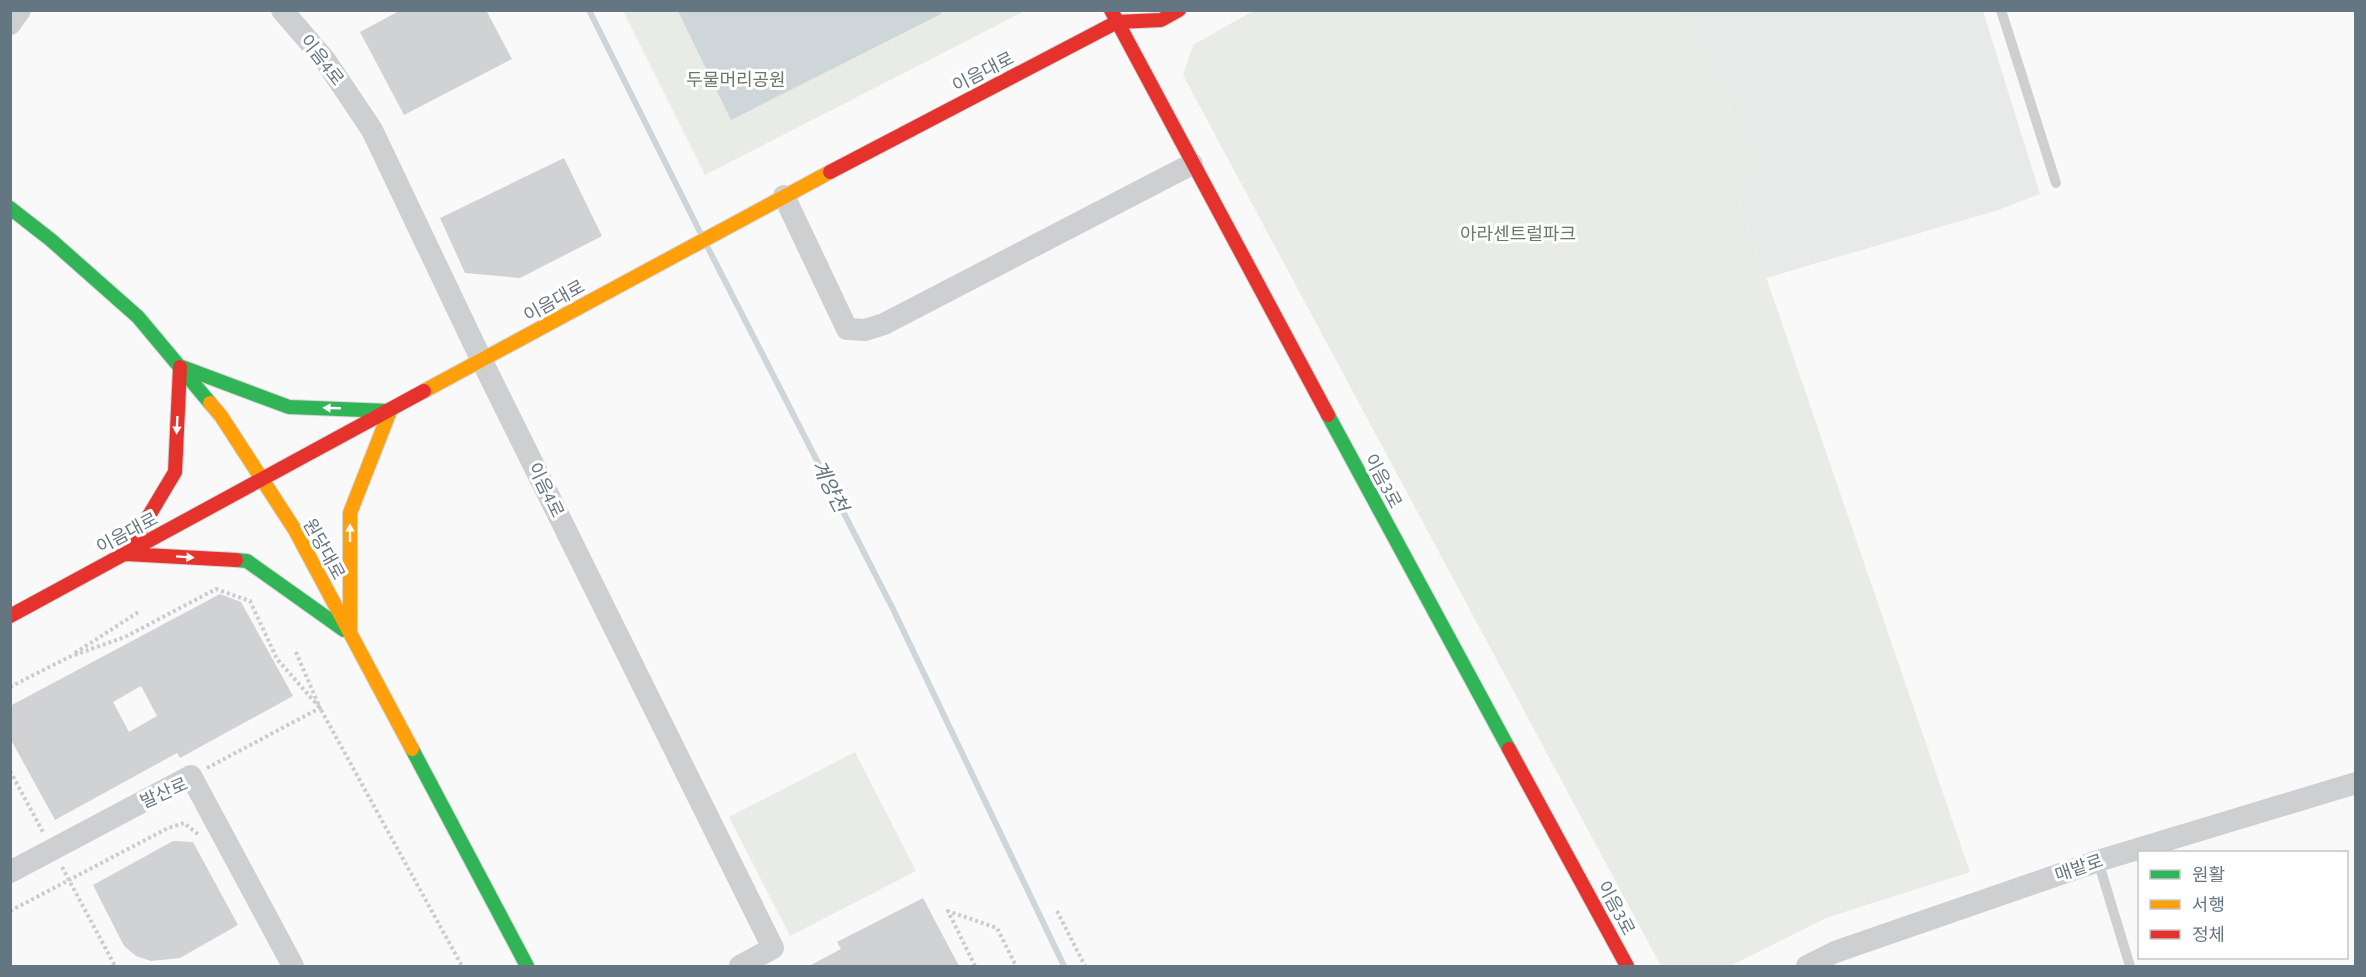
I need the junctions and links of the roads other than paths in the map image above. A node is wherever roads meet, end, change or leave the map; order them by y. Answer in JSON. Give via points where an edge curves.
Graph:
{"nodes":[{"id":1,"x":20,"y":10,"type":"edge"},
{"id":2,"x":282,"y":10,"type":"edge"},
{"id":3,"x":1179,"y":10,"type":"edge"},
{"id":4,"x":2001,"y":10,"type":"edge"},
{"id":5,"x":1118,"y":14,"type":"edge"},
{"id":6,"x":10,"y":24,"type":"edge"},
{"id":7,"x":1192,"y":164,"type":"junction"},
{"id":8,"x":2056,"y":183,"type":"dead end"},
{"id":9,"x":783,"y":196,"type":"junction"},
{"id":10,"x":10,"y":208,"type":"edge"},
{"id":11,"x":482,"y":361,"type":"junction"},
{"id":12,"x":180,"y":367,"type":"junction"},
{"id":13,"x":390,"y":411,"type":"junction"},
{"id":14,"x":262,"y":480,"type":"junction"},
{"id":15,"x":126,"y":554,"type":"junction"},
{"id":16,"x":10,"y":616,"type":"edge"},
{"id":17,"x":350,"y":634,"type":"junction"},
{"id":18,"x":2355,"y":783,"type":"edge"},
{"id":19,"x":2098,"y":861,"type":"junction"},
{"id":20,"x":10,"y":872,"type":"edge"},
{"id":21,"x":293,"y":966,"type":"edge"},
{"id":22,"x":527,"y":966,"type":"edge"},
{"id":23,"x":740,"y":966,"type":"edge"},
{"id":24,"x":1627,"y":966,"type":"edge"},
{"id":25,"x":1807,"y":966,"type":"edge"},
{"id":26,"x":2130,"y":966,"type":"edge"}],
"edges":[{"from":1,"to":6,"type":"street"},
{"from":2,"to":11,"type":"street","name":"이음4로","via":[[325,60],[372,130]]},
{"from":3,"to":5,"type":"main road","name":"이음대로","via":[[1161,20]]},
{"from":4,"to":8,"type":"lane"},
{"from":5,"to":7,"type":"main road","name":"이음3로"},
{"from":5,"to":9,"type":"main road","name":"이음대로"},
{"from":7,"to":9,"type":"street","via":[[884,324],[865,330],[848,329]]},
{"from":7,"to":24,"type":"main road","name":"이음3로"},
{"from":9,"to":11,"type":"main road","name":"이음대로"},
{"from":10,"to":12,"type":"main road","name":"원당대로","via":[[138,317]]},
{"from":11,"to":13,"type":"main road","name":"이음대로"},
{"from":11,"to":23,"type":"street","name":"이음4로","via":[[773,948]]},
{"from":13,"to":12,"type":"main road","one_way":true,"via":[[288,407]]},
{"from":12,"to":14,"type":"main road","name":"원당대로","via":[[221,416]]},
{"from":12,"to":15,"type":"main road","one_way":true,"via":[[175,472]]},
{"from":13,"to":14,"type":"main road","name":"이음대로"},
{"from":17,"to":13,"type":"main road","one_way":true,"via":[[350,513]]},
{"from":14,"to":15,"type":"main road","name":"이음대로"},
{"from":14,"to":17,"type":"main road","name":"원당대로","via":[[295,530]]},
{"from":15,"to":16,"type":"main road","name":"이음대로"},
{"from":15,"to":17,"type":"main road","one_way":true,"via":[[247,561]]},
{"from":17,"to":22,"type":"main road","name":"원당대로"},
{"from":18,"to":19,"type":"street","name":"매밭로"},
{"from":19,"to":25,"type":"street","name":"매밭로","via":[[1835,952]]},
{"from":19,"to":26,"type":"lane"},
{"from":20,"to":21,"type":"street","name":"발산로","via":[[201,768]]}]}
